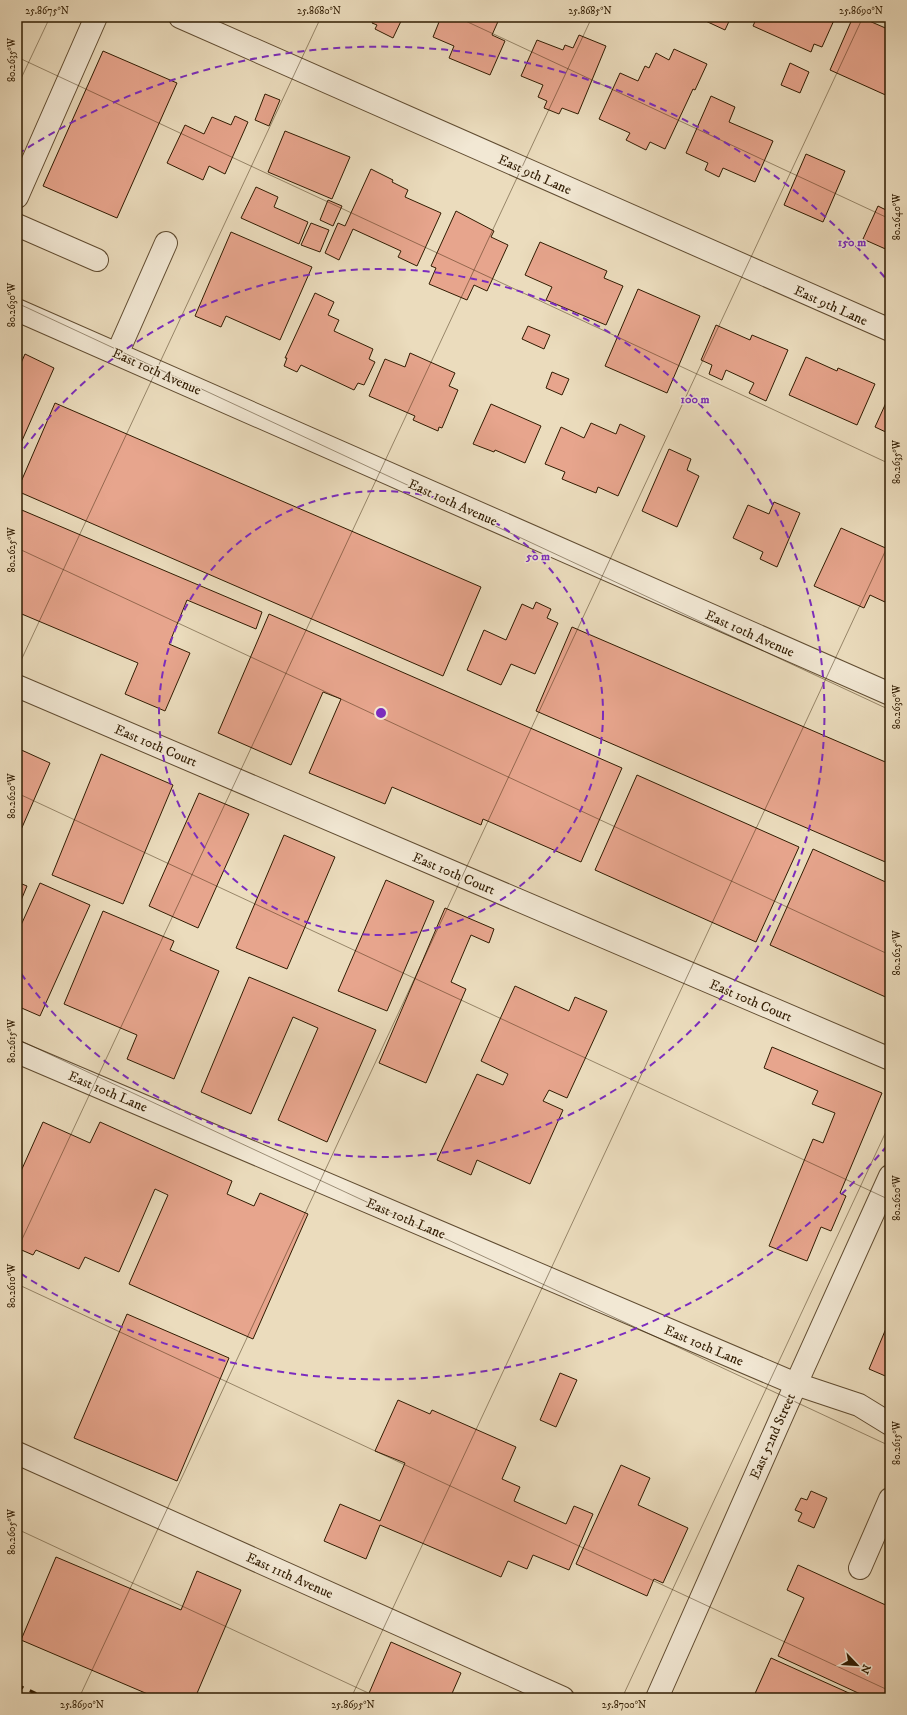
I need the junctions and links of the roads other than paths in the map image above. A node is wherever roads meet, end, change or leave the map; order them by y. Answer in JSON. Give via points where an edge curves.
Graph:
{"nodes":[{"id":1,"x":96,"y":17,"type":"edge"},
{"id":2,"x":180,"y":17,"type":"edge"},
{"id":3,"x":17,"y":197,"type":"edge"},
{"id":4,"x":17,"y":225,"type":"edge"},
{"id":5,"x":166,"y":243,"type":"dead end"},
{"id":6,"x":97,"y":260,"type":"dead end"},
{"id":7,"x":17,"y":310,"type":"edge"},
{"id":8,"x":890,"y":330,"type":"edge"},
{"id":9,"x":117,"y":354,"type":"junction"},
{"id":10,"x":17,"y":686,"type":"edge"},
{"id":11,"x":890,"y":694,"type":"edge"},
{"id":12,"x":17,"y":1052,"type":"edge"},
{"id":13,"x":890,"y":1059,"type":"edge"},
{"id":14,"x":890,"y":1176,"type":"edge"},
{"id":15,"x":796,"y":1384,"type":"junction"},
{"id":16,"x":890,"y":1424,"type":"edge"},
{"id":17,"x":17,"y":1453,"type":"edge"},
{"id":18,"x":890,"y":1499,"type":"edge"},
{"id":19,"x":860,"y":1568,"type":"dead end"},
{"id":20,"x":563,"y":1698,"type":"edge"},
{"id":21,"x":657,"y":1698,"type":"edge"}],
"edges":[{"from":1,"to":3,"type":"street"},
{"from":2,"to":8,"type":"street","name":"East 9th Lane"},
{"from":4,"to":6,"type":"street"},
{"from":5,"to":9,"type":"street"},
{"from":7,"to":9,"type":"street","name":"East 10th Avenue"},
{"from":9,"to":11,"type":"street","name":"East 10th Avenue"},
{"from":10,"to":13,"type":"street","name":"East 10th Court"},
{"from":12,"to":15,"type":"street","name":"East 10th Lane"},
{"from":14,"to":15,"type":"street","name":"East 52nd Street"},
{"from":15,"to":16,"type":"street","name":"East 10th Lane","via":[[859,1405]]},
{"from":15,"to":21,"type":"street","name":"East 52nd Street"},
{"from":17,"to":20,"type":"street","name":"East 11th Avenue"},
{"from":18,"to":19,"type":"street"}]}
